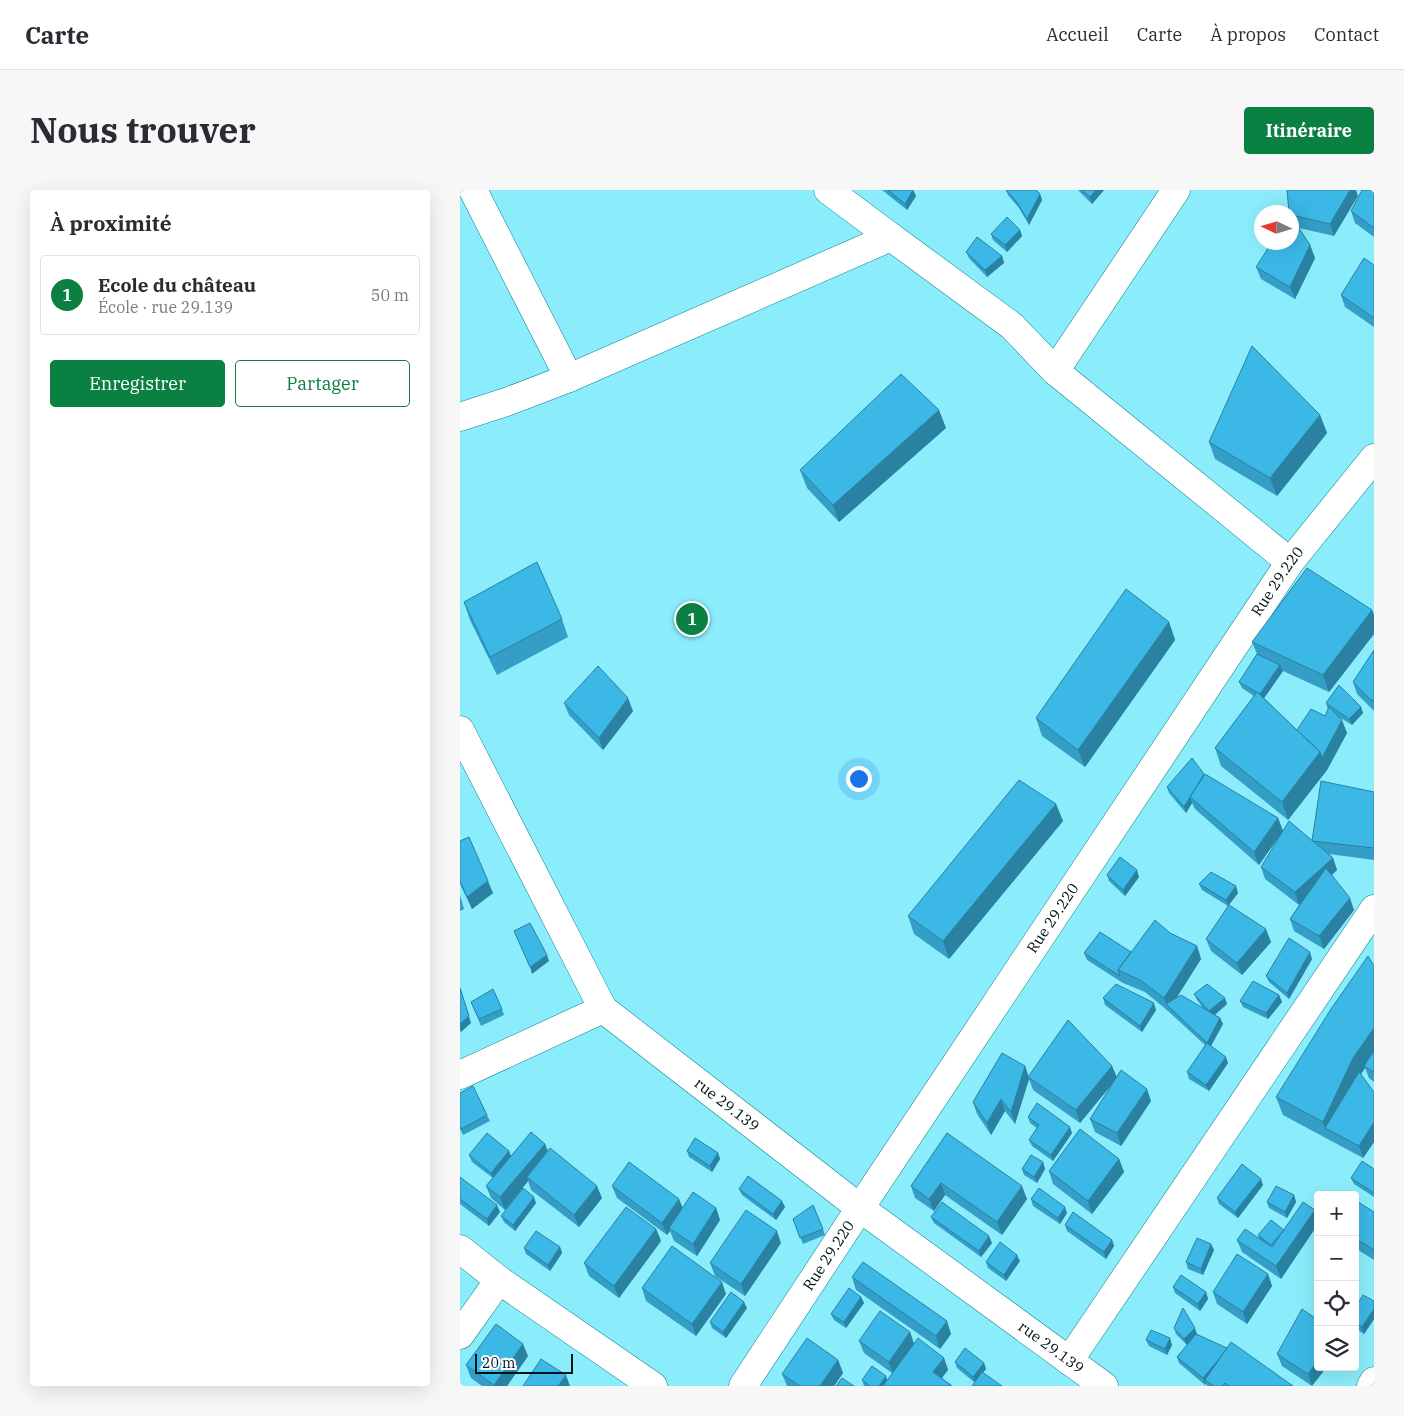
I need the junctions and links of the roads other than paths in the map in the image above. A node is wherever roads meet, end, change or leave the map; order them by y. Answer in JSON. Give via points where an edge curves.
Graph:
{"nodes":[{"id":1,"x":473,"y":190,"type":"edge"},
{"id":2,"x":828,"y":190,"type":"edge"},
{"id":3,"x":1176,"y":190,"type":"edge"},
{"id":4,"x":891,"y":237,"type":"junction"},
{"id":5,"x":1055,"y":372,"type":"junction"},
{"id":6,"x":569,"y":378,"type":"junction"},
{"id":7,"x":460,"y":417,"type":"edge"},
{"id":8,"x":1374,"y":458,"type":"edge"},
{"id":9,"x":1290,"y":562,"type":"junction"},
{"id":10,"x":463,"y":741,"type":"edge"},
{"id":11,"x":1374,"y":909,"type":"edge"},
{"id":12,"x":602,"y":1009,"type":"junction"},
{"id":13,"x":460,"y":1075,"type":"edge"},
{"id":14,"x":860,"y":1208,"type":"junction"},
{"id":15,"x":460,"y":1249,"type":"edge"},
{"id":16,"x":499,"y":1280,"type":"junction"},
{"id":17,"x":460,"y":1335,"type":"edge"},
{"id":18,"x":1069,"y":1361,"type":"junction"},
{"id":19,"x":1374,"y":1381,"type":"edge"},
{"id":20,"x":652,"y":1386,"type":"edge"},
{"id":21,"x":744,"y":1386,"type":"edge"},
{"id":22,"x":1104,"y":1386,"type":"edge"},
{"id":23,"x":1371,"y":1386,"type":"edge"}],
"edges":[{"from":1,"to":6,"type":"street"},
{"from":2,"to":4,"type":"street"},
{"from":3,"to":5,"type":"street"},
{"from":4,"to":5,"type":"street","via":[[1012,326]]},
{"from":4,"to":6,"type":"street"},
{"from":5,"to":9,"type":"street"},
{"from":6,"to":7,"type":"street"},
{"from":8,"to":9,"type":"street","name":"Rue 29.220"},
{"from":9,"to":14,"type":"street","name":"Rue 29.220"},
{"from":10,"to":12,"type":"street","name":"rue 29.139"},
{"from":11,"to":18,"type":"street"},
{"from":12,"to":13,"type":"street"},
{"from":12,"to":14,"type":"street","name":"rue 29.139"},
{"from":14,"to":18,"type":"street","name":"rue 29.139"},
{"from":14,"to":21,"type":"street","name":"Rue 29.220"},
{"from":15,"to":16,"type":"street"},
{"from":16,"to":17,"type":"street"},
{"from":16,"to":20,"type":"street"},
{"from":18,"to":22,"type":"street","name":"rue 29.139"},
{"from":19,"to":23,"type":"street"}]}
